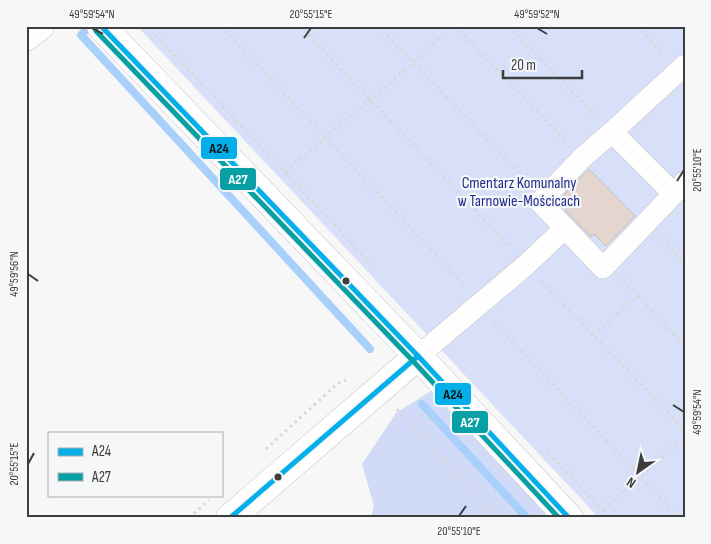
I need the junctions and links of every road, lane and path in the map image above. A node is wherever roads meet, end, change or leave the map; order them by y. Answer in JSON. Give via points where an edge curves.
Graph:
{"nodes":[{"id":1,"x":40,"y":26,"type":"edge"},
{"id":2,"x":101,"y":26,"type":"edge"},
{"id":3,"x":147,"y":26,"type":"edge"},
{"id":4,"x":221,"y":26,"type":"edge"},
{"id":5,"x":300,"y":26,"type":"edge"},
{"id":6,"x":378,"y":26,"type":"edge"},
{"id":7,"x":453,"y":26,"type":"edge"},
{"id":8,"x":508,"y":26,"type":"edge"},
{"id":9,"x":637,"y":26,"type":"edge"},
{"id":10,"x":26,"y":37,"type":"edge"},
{"id":11,"x":413,"y":63,"type":"junction"},
{"id":12,"x":682,"y":68,"type":"edge"},
{"id":13,"x":370,"y":99,"type":"junction"},
{"id":14,"x":612,"y":132,"type":"junction"},
{"id":15,"x":326,"y":138,"type":"junction"},
{"id":16,"x":582,"y":158,"type":"junction"},
{"id":17,"x":285,"y":172,"type":"junction"},
{"id":18,"x":679,"y":188,"type":"edge"},
{"id":19,"x":544,"y":198,"type":"junction"},
{"id":20,"x":646,"y":223,"type":"junction"},
{"id":21,"x":565,"y":228,"type":"junction"},
{"id":22,"x":607,"y":263,"type":"junction"},
{"id":23,"x":685,"y":263,"type":"edge"},
{"id":24,"x":526,"y":265,"type":"junction"},
{"id":25,"x":372,"y":266,"type":"dead end"},
{"id":26,"x":638,"y":296,"type":"junction"},
{"id":27,"x":480,"y":304,"type":"junction"},
{"id":28,"x":593,"y":336,"type":"junction"},
{"id":29,"x":685,"y":346,"type":"edge"},
{"id":30,"x":418,"y":356,"type":"junction"},
{"id":31,"x":378,"y":390,"type":"junction"},
{"id":32,"x":685,"y":430,"type":"edge"},
{"id":33,"x":685,"y":437,"type":"edge"},
{"id":34,"x":542,"y":446,"type":"dead end"},
{"id":35,"x":640,"y":476,"type":"junction"},
{"id":36,"x":213,"y":496,"type":"edge"},
{"id":37,"x":603,"y":510,"type":"junction"},
{"id":38,"x":188,"y":518,"type":"edge"},
{"id":39,"x":230,"y":518,"type":"edge"},
{"id":40,"x":496,"y":518,"type":"edge"},
{"id":41,"x":569,"y":518,"type":"edge"},
{"id":42,"x":610,"y":518,"type":"edge"},
{"id":43,"x":679,"y":518,"type":"edge"}],
"edges":[{"from":1,"to":10,"type":"street"},
{"from":2,"to":30,"type":"street"},
{"from":3,"to":17,"type":"path"},
{"from":4,"to":15,"type":"path"},
{"from":5,"to":13,"type":"path"},
{"from":6,"to":11,"type":"path"},
{"from":7,"to":11,"type":"path"},
{"from":7,"to":16,"type":"path"},
{"from":8,"to":14,"type":"path"},
{"from":9,"to":12,"type":"path"},
{"from":11,"to":13,"type":"path"},
{"from":11,"to":19,"type":"path"},
{"from":12,"to":14,"type":"street"},
{"from":13,"to":15,"type":"path"},
{"from":13,"to":24,"type":"path"},
{"from":14,"to":16,"type":"street"},
{"from":14,"to":18,"type":"street"},
{"from":15,"to":17,"type":"path"},
{"from":15,"to":27,"type":"path"},
{"from":16,"to":19,"type":"street"},
{"from":17,"to":25,"type":"path"},
{"from":18,"to":20,"type":"street"},
{"from":19,"to":21,"type":"street","via":[[540,202]]},
{"from":20,"to":22,"type":"street"},
{"from":20,"to":23,"type":"path"},
{"from":21,"to":22,"type":"street","via":[[603,268]]},
{"from":21,"to":24,"type":"street"},
{"from":22,"to":26,"type":"path"},
{"from":24,"to":27,"type":"street"},
{"from":24,"to":28,"type":"path"},
{"from":26,"to":28,"type":"path"},
{"from":26,"to":29,"type":"path"},
{"from":27,"to":30,"type":"street"},
{"from":27,"to":35,"type":"path"},
{"from":28,"to":32,"type":"path"},
{"from":30,"to":31,"type":"street"},
{"from":30,"to":41,"type":"street"},
{"from":31,"to":39,"type":"street"},
{"from":31,"to":40,"type":"path"},
{"from":33,"to":35,"type":"path"},
{"from":34,"to":37,"type":"path"},
{"from":35,"to":37,"type":"path"},
{"from":35,"to":43,"type":"path"},
{"from":36,"to":38,"type":"path"},
{"from":37,"to":42,"type":"path"}]}
